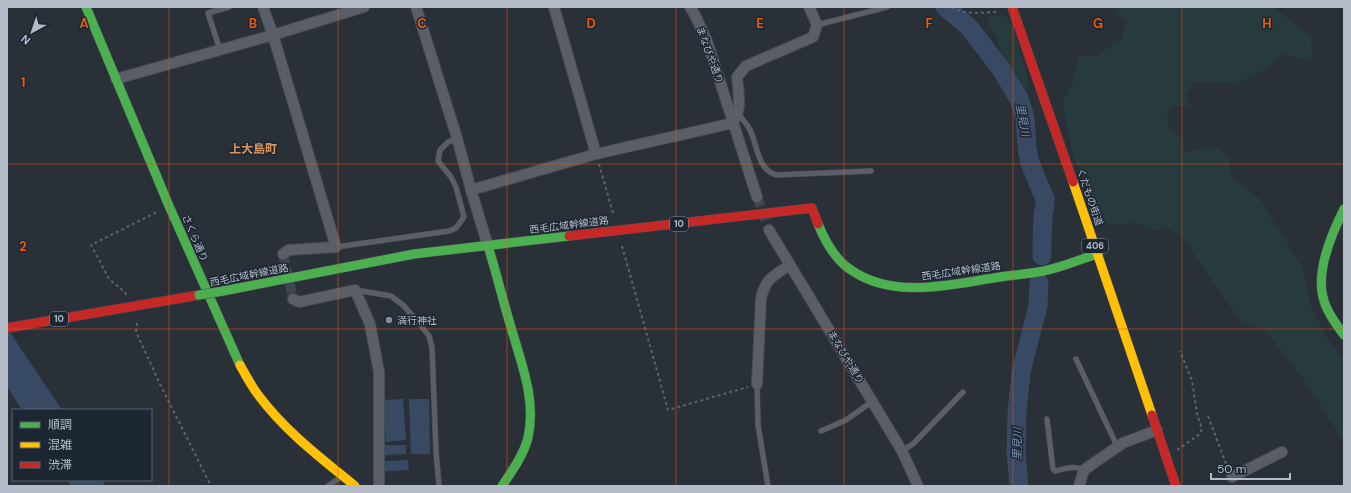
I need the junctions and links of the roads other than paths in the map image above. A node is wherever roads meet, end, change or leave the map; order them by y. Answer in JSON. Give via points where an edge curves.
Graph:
{"nodes":[{"id":1,"x":86,"y":7,"type":"edge"},
{"id":2,"x":228,"y":7,"type":"edge"},
{"id":3,"x":263,"y":7,"type":"edge"},
{"id":4,"x":364,"y":7,"type":"edge"},
{"id":5,"x":416,"y":7,"type":"edge"},
{"id":6,"x":554,"y":7,"type":"edge"},
{"id":7,"x":690,"y":7,"type":"edge"},
{"id":8,"x":809,"y":7,"type":"edge"},
{"id":9,"x":887,"y":7,"type":"edge"},
{"id":10,"x":1013,"y":9,"type":"edge"},
{"id":11,"x":817,"y":24,"type":"junction"},
{"id":12,"x":273,"y":35,"type":"junction"},
{"id":13,"x":220,"y":50,"type":"junction"},
{"id":14,"x":116,"y":79,"type":"junction"},
{"id":15,"x":738,"y":113,"type":"junction"},
{"id":16,"x":733,"y":122,"type":"junction"},
{"id":17,"x":457,"y":138,"type":"junction"},
{"id":18,"x":596,"y":154,"type":"junction"},
{"id":19,"x":871,"y":171,"type":"dead end"},
{"id":20,"x":471,"y":190,"type":"junction"},
{"id":21,"x":757,"y":197,"type":"tunnel mouth"},
{"id":22,"x":1344,"y":209,"type":"edge"},
{"id":23,"x":769,"y":230,"type":"tunnel mouth"},
{"id":24,"x":488,"y":246,"type":"junction"},
{"id":25,"x":336,"y":248,"type":"junction"},
{"id":26,"x":283,"y":254,"type":"dead end"},
{"id":27,"x":1098,"y":254,"type":"junction"},
{"id":28,"x":790,"y":265,"type":"junction"},
{"id":29,"x":355,"y":290,"type":"junction"},
{"id":30,"x":292,"y":299,"type":"dead end"},
{"id":31,"x":7,"y":328,"type":"edge"},
{"id":32,"x":1344,"y":335,"type":"edge"},
{"id":33,"x":1076,"y":359,"type":"dead end"},
{"id":34,"x":757,"y":384,"type":"joint"},
{"id":35,"x":963,"y":392,"type":"dead end"},
{"id":36,"x":873,"y":401,"type":"junction"},
{"id":37,"x":1047,"y":419,"type":"dead end"},
{"id":38,"x":1157,"y":430,"type":"junction"},
{"id":39,"x":821,"y":431,"type":"dead end"},
{"id":40,"x":1117,"y":446,"type":"junction"},
{"id":41,"x":902,"y":451,"type":"junction"},
{"id":42,"x":1282,"y":452,"type":"dead end"},
{"id":43,"x":1084,"y":470,"type":"junction"},
{"id":44,"x":343,"y":476,"type":"junction"},
{"id":45,"x":328,"y":486,"type":"edge"},
{"id":46,"x":355,"y":486,"type":"edge"},
{"id":47,"x":380,"y":486,"type":"edge"},
{"id":48,"x":439,"y":486,"type":"edge"},
{"id":49,"x":502,"y":486,"type":"edge"},
{"id":50,"x":768,"y":486,"type":"edge"},
{"id":51,"x":918,"y":486,"type":"edge"},
{"id":52,"x":1079,"y":486,"type":"edge"},
{"id":53,"x":1176,"y":486,"type":"edge"},
{"id":54,"x":1237,"y":486,"type":"edge"}],
"edges":[{"from":1,"to":14,"type":"main road","name":"さくら通り"},
{"from":2,"to":13,"type":"lane","via":[[208,13]]},
{"from":3,"to":12,"type":"street"},
{"from":4,"to":12,"type":"street"},
{"from":5,"to":17,"type":"street"},
{"from":6,"to":18,"type":"street"},
{"from":7,"to":16,"type":"street","name":"まなびや通り","via":[[707,42]]},
{"from":8,"to":11,"type":"street"},
{"from":9,"to":11,"type":"lane"},
{"from":10,"to":27,"type":"main road","name":"くだもの街道","number":"406"},
{"from":11,"to":15,"type":"street","via":[[812,37],[746,66],[737,77],[740,104]]},
{"from":12,"to":13,"type":"street"},
{"from":12,"to":25,"type":"street"},
{"from":13,"to":14,"type":"street"},
{"from":14,"to":44,"type":"main road","name":"さくら通り","via":[[237,361],[259,396],[279,420],[302,443]]},
{"from":15,"to":16,"type":"street"},
{"from":15,"to":19,"type":"lane","via":[[749,128],[762,163],[770,172],[776,174]]},
{"from":16,"to":18,"type":"street"},
{"from":16,"to":21,"type":"street","name":"まなびや通り"},
{"from":17,"to":20,"type":"street"},
{"from":17,"to":25,"type":"lane","via":[[440,150],[438,161],[451,176],[464,217],[456,228]]},
{"from":18,"to":20,"type":"street"},
{"from":20,"to":24,"type":"street"},
{"from":22,"to":32,"type":"main road","via":[[1329,243],[1322,280],[1323,298]]},
{"from":23,"to":28,"type":"street","name":"まなびや通り"},
{"from":24,"to":27,"type":"main road","name":"西毛広域幹線道路","number":"10","via":[[812,208],[819,227],[842,263],[869,280],[891,286],[925,288],[1020,274],[1054,268]]},
{"from":24,"to":31,"type":"main road","name":"西毛広域幹線道路","number":"10","bridge":true,"via":[[414,254],[223,291]]},
{"from":24,"to":49,"type":"main road","via":[[529,388],[531,420],[524,449]]},
{"from":25,"to":26,"type":"street","via":[[289,250]]},
{"from":27,"to":38,"type":"main road","name":"くだもの街道","number":"406"},
{"from":28,"to":34,"type":"street","via":[[768,280],[763,288]]},
{"from":28,"to":36,"type":"street","name":"まなびや通り"},
{"from":29,"to":30,"type":"street","via":[[299,302]]},
{"from":29,"to":47,"type":"street","via":[[370,324],[378,372]]},
{"from":29,"to":48,"type":"lane","via":[[391,296],[403,305],[429,336],[432,347]]},
{"from":33,"to":40,"type":"lane"},
{"from":34,"to":50,"type":"lane","via":[[758,425]]},
{"from":35,"to":41,"type":"lane","via":[[913,444]]},
{"from":36,"to":39,"type":"lane","via":[[846,420]]},
{"from":36,"to":41,"type":"street","name":"まなびや通り"},
{"from":37,"to":43,"type":"lane","via":[[1053,469],[1055,471],[1073,467]]},
{"from":38,"to":40,"type":"street"},
{"from":38,"to":53,"type":"main road","name":"くだもの街道","number":"406"},
{"from":40,"to":43,"type":"street"},
{"from":41,"to":51,"type":"street","name":"まなびや通り"},
{"from":42,"to":54,"type":"street","via":[[1231,474]]},
{"from":43,"to":52,"type":"street"},
{"from":44,"to":45,"type":"lane"},
{"from":44,"to":46,"type":"main road","name":"さくら通り"}]}
